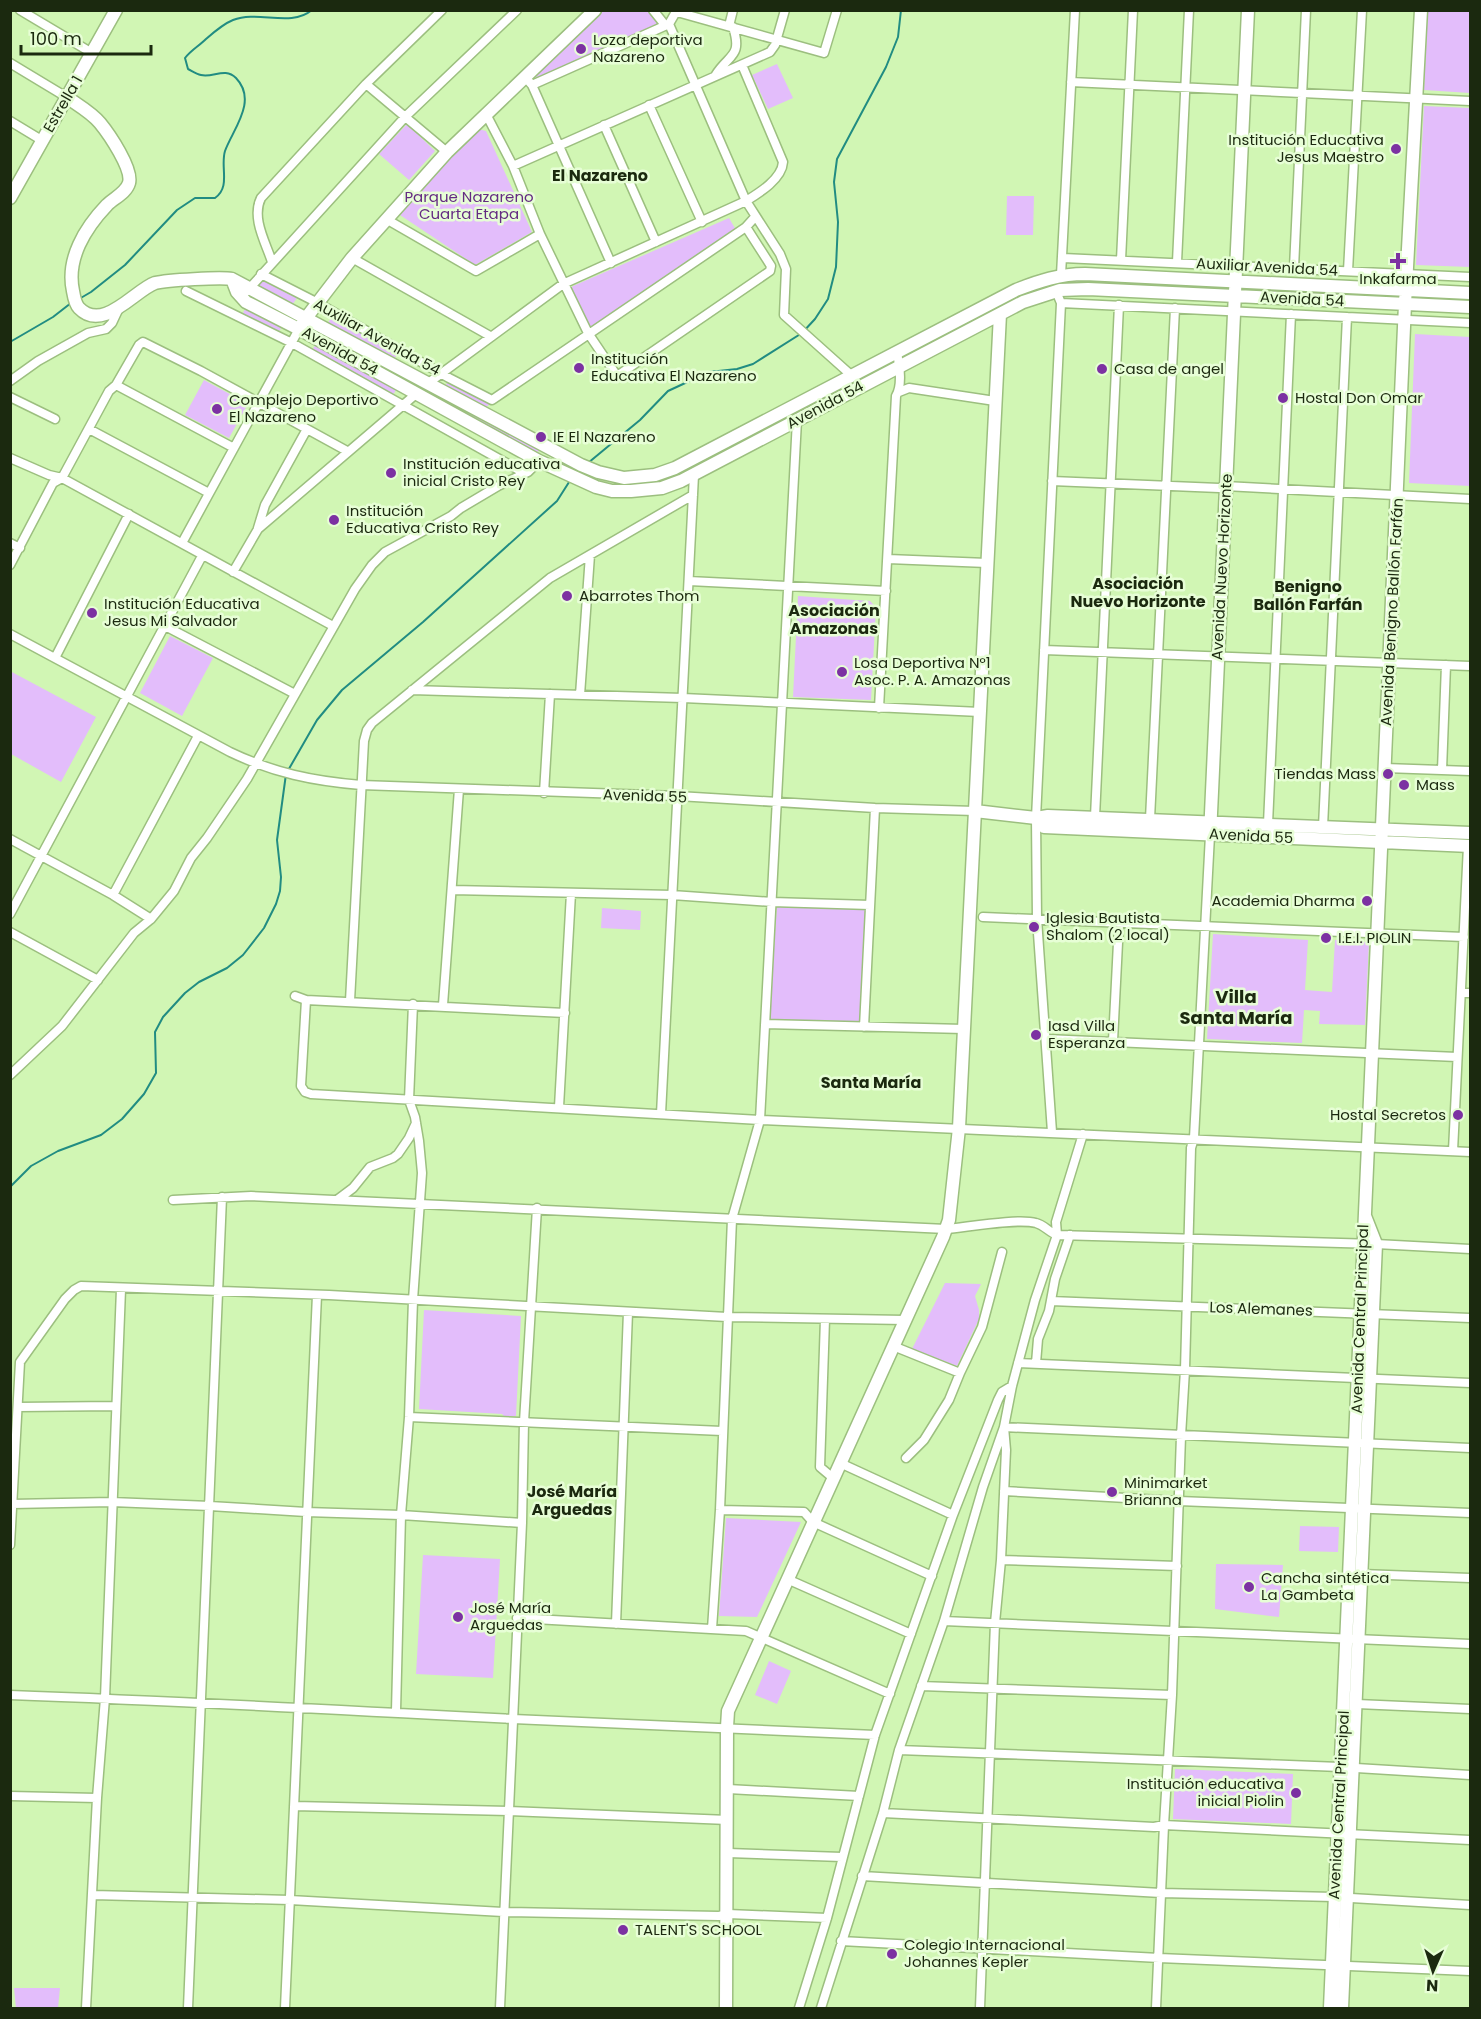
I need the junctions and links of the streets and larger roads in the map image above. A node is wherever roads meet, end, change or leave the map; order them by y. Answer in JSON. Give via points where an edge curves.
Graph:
{"nodes":[{"id":1,"x":20,"y":10,"type":"edge"},
{"id":2,"x":116,"y":10,"type":"edge"},
{"id":3,"x":442,"y":10,"type":"edge"},
{"id":4,"x":517,"y":10,"type":"edge"},
{"id":5,"x":653,"y":10,"type":"edge"},
{"id":6,"x":733,"y":10,"type":"edge"},
{"id":7,"x":785,"y":10,"type":"edge"},
{"id":8,"x":837,"y":10,"type":"edge"},
{"id":9,"x":1075,"y":10,"type":"edge"},
{"id":10,"x":1134,"y":10,"type":"edge"},
{"id":11,"x":1189,"y":10,"type":"edge"},
{"id":12,"x":1248,"y":10,"type":"edge"},
{"id":13,"x":1306,"y":10,"type":"edge"},
{"id":14,"x":1362,"y":10,"type":"edge"},
{"id":15,"x":1421,"y":10,"type":"edge"},
{"id":16,"x":677,"y":11,"type":"edge"},
{"id":17,"x":592,"y":12,"type":"edge"},
{"id":18,"x":667,"y":24,"type":"junction"},
{"id":19,"x":731,"y":26,"type":"junction"},
{"id":20,"x":776,"y":40,"type":"junction"},
{"id":21,"x":92,"y":53,"type":"junction"},
{"id":22,"x":10,"y":63,"type":"edge"},
{"id":23,"x":742,"y":65,"type":"junction"},
{"id":24,"x":714,"y":77,"type":"junction"},
{"id":25,"x":528,"y":81,"type":"junction"},
{"id":26,"x":1071,"y":82,"type":"junction"},
{"id":27,"x":1130,"y":83,"type":"junction"},
{"id":28,"x":366,"y":84,"type":"junction"},
{"id":29,"x":695,"y":85,"type":"junction"},
{"id":30,"x":1185,"y":86,"type":"junction"},
{"id":31,"x":1244,"y":89,"type":"junction"},
{"id":32,"x":1302,"y":91,"type":"junction"},
{"id":33,"x":1358,"y":95,"type":"junction"},
{"id":34,"x":68,"y":98,"type":"junction"},
{"id":35,"x":1417,"y":98,"type":"junction"},
{"id":36,"x":1470,"y":100,"type":"edge"},
{"id":37,"x":649,"y":105,"type":"junction"},
{"id":38,"x":486,"y":114,"type":"junction"},
{"id":39,"x":406,"y":116,"type":"junction"},
{"id":40,"x":10,"y":120,"type":"edge"},
{"id":41,"x":604,"y":124,"type":"junction"},
{"id":42,"x":43,"y":141,"type":"junction"},
{"id":43,"x":559,"y":145,"type":"junction"},
{"id":44,"x":447,"y":152,"type":"junction"},
{"id":45,"x":513,"y":166,"type":"junction"},
{"id":46,"x":14,"y":184,"type":"edge"},
{"id":47,"x":10,"y":198,"type":"edge"},
{"id":48,"x":746,"y":201,"type":"junction"},
{"id":49,"x":755,"y":218,"type":"junction"},
{"id":50,"x":386,"y":219,"type":"junction"},
{"id":51,"x":702,"y":222,"type":"junction"},
{"id":52,"x":746,"y":227,"type":"junction"},
{"id":53,"x":540,"y":234,"type":"junction"},
{"id":54,"x":656,"y":242,"type":"junction"},
{"id":55,"x":352,"y":258,"type":"junction"},
{"id":56,"x":1063,"y":258,"type":"junction"},
{"id":57,"x":1120,"y":260,"type":"junction"},
{"id":58,"x":272,"y":262,"type":"junction"},
{"id":59,"x":1177,"y":262,"type":"junction"},
{"id":60,"x":610,"y":263,"type":"junction"},
{"id":61,"x":1236,"y":265,"type":"junction"},
{"id":62,"x":1294,"y":268,"type":"junction"},
{"id":63,"x":1348,"y":271,"type":"junction"},
{"id":64,"x":261,"y":274,"type":"junction"},
{"id":65,"x":1407,"y":274,"type":"junction"},
{"id":66,"x":1061,"y":275,"type":"junction"},
{"id":67,"x":1470,"y":277,"type":"edge"},
{"id":68,"x":1234,"y":281,"type":"junction"},
{"id":69,"x":563,"y":284,"type":"junction"},
{"id":70,"x":1406,"y":289,"type":"junction"},
{"id":71,"x":186,"y":291,"type":"dead end"},
{"id":72,"x":246,"y":293,"type":"junction"},
{"id":73,"x":1470,"y":293,"type":"edge"},
{"id":74,"x":1234,"y":295,"type":"junction"},
{"id":75,"x":1059,"y":297,"type":"junction"},
{"id":76,"x":316,"y":302,"type":"junction"},
{"id":77,"x":1405,"y":304,"type":"junction"},
{"id":78,"x":1119,"y":305,"type":"junction"},
{"id":79,"x":1470,"y":307,"type":"edge"},
{"id":80,"x":119,"y":308,"type":"junction"},
{"id":81,"x":1175,"y":308,"type":"junction"},
{"id":82,"x":1233,"y":311,"type":"junction"},
{"id":83,"x":1000,"y":314,"type":"junction"},
{"id":84,"x":1292,"y":314,"type":"junction"},
{"id":85,"x":1347,"y":317,"type":"junction"},
{"id":86,"x":1405,"y":320,"type":"junction"},
{"id":87,"x":302,"y":323,"type":"junction"},
{"id":88,"x":1470,"y":323,"type":"edge"},
{"id":89,"x":588,"y":333,"type":"junction"},
{"id":90,"x":490,"y":336,"type":"junction"},
{"id":91,"x":292,"y":343,"type":"junction"},
{"id":92,"x":897,"y":352,"type":"junction"},
{"id":93,"x":900,"y":366,"type":"junction"},
{"id":94,"x":442,"y":373,"type":"junction"},
{"id":95,"x":851,"y":375,"type":"junction"},
{"id":96,"x":10,"y":381,"type":"edge"},
{"id":97,"x":428,"y":384,"type":"junction"},
{"id":98,"x":116,"y":385,"type":"junction"},
{"id":99,"x":899,"y":392,"type":"junction"},
{"id":100,"x":416,"y":394,"type":"junction"},
{"id":101,"x":10,"y":396,"type":"edge"},
{"id":102,"x":995,"y":401,"type":"junction"},
{"id":103,"x":260,"y":403,"type":"junction"},
{"id":104,"x":402,"y":405,"type":"junction"},
{"id":105,"x":55,"y":419,"type":"dead end"},
{"id":106,"x":797,"y":420,"type":"junction"},
{"id":107,"x":89,"y":429,"type":"junction"},
{"id":108,"x":307,"y":429,"type":"junction"},
{"id":109,"x":234,"y":448,"type":"junction"},
{"id":110,"x":347,"y":451,"type":"junction"},
{"id":111,"x":10,"y":458,"type":"edge"},
{"id":112,"x":539,"y":460,"type":"junction"},
{"id":113,"x":524,"y":473,"type":"junction"},
{"id":114,"x":694,"y":475,"type":"junction"},
{"id":115,"x":62,"y":478,"type":"junction"},
{"id":116,"x":1052,"y":481,"type":"junction"},
{"id":117,"x":1111,"y":483,"type":"junction"},
{"id":118,"x":1166,"y":486,"type":"junction"},
{"id":119,"x":1225,"y":486,"type":"junction"},
{"id":120,"x":1284,"y":489,"type":"junction"},
{"id":121,"x":209,"y":493,"type":"junction"},
{"id":122,"x":1338,"y":493,"type":"junction"},
{"id":123,"x":693,"y":495,"type":"junction"},
{"id":124,"x":1398,"y":495,"type":"junction"},
{"id":125,"x":1470,"y":499,"type":"edge"},
{"id":126,"x":129,"y":514,"type":"junction"},
{"id":127,"x":258,"y":529,"type":"junction"},
{"id":128,"x":10,"y":543,"type":"edge"},
{"id":129,"x":182,"y":543,"type":"junction"},
{"id":130,"x":20,"y":548,"type":"junction"},
{"id":131,"x":590,"y":555,"type":"junction"},
{"id":132,"x":202,"y":556,"type":"junction"},
{"id":133,"x":888,"y":559,"type":"junction"},
{"id":134,"x":987,"y":563,"type":"junction"},
{"id":135,"x":10,"y":565,"type":"edge"},
{"id":136,"x":233,"y":572,"type":"junction"},
{"id":137,"x":688,"y":581,"type":"junction"},
{"id":138,"x":788,"y":586,"type":"junction"},
{"id":139,"x":886,"y":591,"type":"junction"},
{"id":140,"x":165,"y":626,"type":"junction"},
{"id":141,"x":333,"y":626,"type":"junction"},
{"id":142,"x":10,"y":634,"type":"edge"},
{"id":143,"x":1044,"y":650,"type":"junction"},
{"id":144,"x":1102,"y":652,"type":"junction"},
{"id":145,"x":1159,"y":654,"type":"junction"},
{"id":146,"x":1218,"y":656,"type":"junction"},
{"id":147,"x":1276,"y":657,"type":"junction"},
{"id":148,"x":55,"y":658,"type":"junction"},
{"id":149,"x":1331,"y":660,"type":"junction"},
{"id":150,"x":1390,"y":662,"type":"junction"},
{"id":151,"x":1446,"y":665,"type":"junction"},
{"id":152,"x":1470,"y":666,"type":"edge"},
{"id":153,"x":412,"y":690,"type":"junction"},
{"id":154,"x":296,"y":694,"type":"junction"},
{"id":155,"x":550,"y":694,"type":"junction"},
{"id":156,"x":580,"y":695,"type":"junction"},
{"id":157,"x":128,"y":697,"type":"junction"},
{"id":158,"x":683,"y":698,"type":"junction"},
{"id":159,"x":783,"y":703,"type":"junction"},
{"id":160,"x":879,"y":708,"type":"junction"},
{"id":161,"x":980,"y":712,"type":"junction"},
{"id":162,"x":198,"y":736,"type":"junction"},
{"id":163,"x":255,"y":764,"type":"junction"},
{"id":164,"x":1384,"y":768,"type":"junction"},
{"id":165,"x":1442,"y":770,"type":"junction"},
{"id":166,"x":1470,"y":771,"type":"edge"},
{"id":167,"x":361,"y":785,"type":"junction"},
{"id":168,"x":459,"y":789,"type":"junction"},
{"id":169,"x":544,"y":793,"type":"junction"},
{"id":170,"x":678,"y":796,"type":"junction"},
{"id":171,"x":778,"y":802,"type":"junction"},
{"id":172,"x":875,"y":808,"type":"junction"},
{"id":173,"x":975,"y":811,"type":"junction"},
{"id":174,"x":1095,"y":817,"type":"junction"},
{"id":175,"x":1036,"y":818,"type":"junction"},
{"id":176,"x":1150,"y":819,"type":"junction"},
{"id":177,"x":1268,"y":824,"type":"junction"},
{"id":178,"x":1323,"y":827,"type":"junction"},
{"id":179,"x":1210,"y":828,"type":"junction"},
{"id":180,"x":1381,"y":836,"type":"junction"},
{"id":181,"x":10,"y":839,"type":"edge"},
{"id":182,"x":1470,"y":841,"type":"edge"},
{"id":183,"x":42,"y":856,"type":"junction"},
{"id":184,"x":452,"y":890,"type":"junction"},
{"id":185,"x":571,"y":893,"type":"junction"},
{"id":186,"x":113,"y":895,"type":"junction"},
{"id":187,"x":672,"y":895,"type":"junction"},
{"id":188,"x":772,"y":902,"type":"junction"},
{"id":189,"x":870,"y":905,"type":"junction"},
{"id":190,"x":10,"y":914,"type":"edge"},
{"id":191,"x":983,"y":917,"type":"dead end"},
{"id":192,"x":151,"y":919,"type":"junction"},
{"id":193,"x":1037,"y":920,"type":"junction"},
{"id":194,"x":1119,"y":923,"type":"junction"},
{"id":195,"x":1205,"y":926,"type":"junction"},
{"id":196,"x":10,"y":932,"type":"edge"},
{"id":197,"x":1377,"y":934,"type":"junction"},
{"id":198,"x":1464,"y":938,"type":"junction"},
{"id":199,"x":98,"y":980,"type":"junction"},
{"id":200,"x":1461,"y":993,"type":"junction"},
{"id":201,"x":1470,"y":993,"type":"edge"},
{"id":202,"x":295,"y":996,"type":"dead end"},
{"id":203,"x":306,"y":1000,"type":"junction"},
{"id":204,"x":350,"y":1001,"type":"junction"},
{"id":205,"x":413,"y":1004,"type":"junction"},
{"id":206,"x":442,"y":1005,"type":"junction"},
{"id":207,"x":565,"y":1012,"type":"junction"},
{"id":208,"x":765,"y":1024,"type":"junction"},
{"id":209,"x":864,"y":1027,"type":"junction"},
{"id":210,"x":964,"y":1029,"type":"junction"},
{"id":211,"x":1046,"y":1039,"type":"junction"},
{"id":212,"x":1113,"y":1041,"type":"junction"},
{"id":213,"x":1200,"y":1046,"type":"junction"},
{"id":214,"x":1371,"y":1053,"type":"junction"},
{"id":215,"x":1457,"y":1057,"type":"junction"},
{"id":216,"x":10,"y":1076,"type":"edge"},
{"id":217,"x":409,"y":1100,"type":"junction"},
{"id":218,"x":559,"y":1107,"type":"junction"},
{"id":219,"x":662,"y":1114,"type":"junction"},
{"id":220,"x":760,"y":1120,"type":"junction"},
{"id":221,"x":416,"y":1123,"type":"junction"},
{"id":222,"x":959,"y":1128,"type":"junction"},
{"id":223,"x":1052,"y":1132,"type":"junction"},
{"id":224,"x":1083,"y":1134,"type":"junction"},
{"id":225,"x":1194,"y":1138,"type":"junction"},
{"id":226,"x":1367,"y":1148,"type":"junction"},
{"id":227,"x":1453,"y":1151,"type":"junction"},
{"id":228,"x":1470,"y":1152,"type":"edge"},
{"id":229,"x":222,"y":1197,"type":"junction"},
{"id":230,"x":173,"y":1200,"type":"dead end"},
{"id":231,"x":337,"y":1200,"type":"junction"},
{"id":232,"x":421,"y":1204,"type":"junction"},
{"id":233,"x":537,"y":1208,"type":"junction"},
{"id":234,"x":1364,"y":1213,"type":"junction"},
{"id":235,"x":732,"y":1219,"type":"junction"},
{"id":236,"x":946,"y":1229,"type":"junction"},
{"id":237,"x":1057,"y":1234,"type":"junction"},
{"id":238,"x":1070,"y":1235,"type":"junction"},
{"id":239,"x":1189,"y":1237,"type":"junction"},
{"id":240,"x":1363,"y":1244,"type":"junction"},
{"id":241,"x":1376,"y":1244,"type":"junction"},
{"id":242,"x":1470,"y":1249,"type":"edge"},
{"id":243,"x":1002,"y":1252,"type":"dead end"},
{"id":244,"x":121,"y":1289,"type":"junction"},
{"id":245,"x":218,"y":1291,"type":"junction"},
{"id":246,"x":316,"y":1295,"type":"junction"},
{"id":247,"x":413,"y":1300,"type":"junction"},
{"id":248,"x":1051,"y":1301,"type":"junction"},
{"id":249,"x":1187,"y":1306,"type":"junction"},
{"id":250,"x":531,"y":1307,"type":"junction"},
{"id":251,"x":628,"y":1312,"type":"junction"},
{"id":252,"x":1366,"y":1312,"type":"junction"},
{"id":253,"x":727,"y":1317,"type":"junction"},
{"id":254,"x":1470,"y":1318,"type":"edge"},
{"id":255,"x":825,"y":1319,"type":"junction"},
{"id":256,"x":905,"y":1320,"type":"junction"},
{"id":257,"x":893,"y":1346,"type":"junction"},
{"id":258,"x":1018,"y":1363,"type":"junction"},
{"id":259,"x":1036,"y":1363,"type":"junction"},
{"id":260,"x":1185,"y":1370,"type":"junction"},
{"id":261,"x":960,"y":1373,"type":"junction"},
{"id":262,"x":1358,"y":1378,"type":"junction"},
{"id":263,"x":1371,"y":1378,"type":"junction"},
{"id":264,"x":1470,"y":1383,"type":"edge"},
{"id":265,"x":1012,"y":1386,"type":"junction"},
{"id":266,"x":116,"y":1406,"type":"junction"},
{"id":267,"x":18,"y":1407,"type":"junction"},
{"id":268,"x":409,"y":1417,"type":"junction"},
{"id":269,"x":524,"y":1422,"type":"junction"},
{"id":270,"x":1004,"y":1427,"type":"junction"},
{"id":271,"x":624,"y":1428,"type":"junction"},
{"id":272,"x":722,"y":1431,"type":"junction"},
{"id":273,"x":1181,"y":1436,"type":"junction"},
{"id":274,"x":1355,"y":1442,"type":"junction"},
{"id":275,"x":1368,"y":1443,"type":"junction"},
{"id":276,"x":1470,"y":1448,"type":"edge"},
{"id":277,"x":906,"y":1458,"type":"dead end"},
{"id":278,"x":840,"y":1463,"type":"junction"},
{"id":279,"x":833,"y":1478,"type":"junction"},
{"id":280,"x":1004,"y":1491,"type":"junction"},
{"id":281,"x":1179,"y":1501,"type":"junction"},
{"id":282,"x":112,"y":1502,"type":"junction"},
{"id":283,"x":12,"y":1506,"type":"edge"},
{"id":284,"x":210,"y":1506,"type":"junction"},
{"id":285,"x":1358,"y":1509,"type":"junction"},
{"id":286,"x":720,"y":1510,"type":"junction"},
{"id":287,"x":306,"y":1512,"type":"junction"},
{"id":288,"x":1470,"y":1514,"type":"edge"},
{"id":289,"x":401,"y":1515,"type":"junction"},
{"id":290,"x":953,"y":1515,"type":"junction"},
{"id":291,"x":813,"y":1522,"type":"junction"},
{"id":292,"x":522,"y":1523,"type":"junction"},
{"id":293,"x":10,"y":1545,"type":"edge"},
{"id":294,"x":1001,"y":1560,"type":"junction"},
{"id":295,"x":1178,"y":1566,"type":"junction"},
{"id":296,"x":1361,"y":1574,"type":"junction"},
{"id":297,"x":932,"y":1576,"type":"junction"},
{"id":298,"x":1470,"y":1578,"type":"edge"},
{"id":299,"x":787,"y":1579,"type":"junction"},
{"id":300,"x":517,"y":1618,"type":"junction"},
{"id":301,"x":944,"y":1621,"type":"junction"},
{"id":302,"x":995,"y":1623,"type":"junction"},
{"id":303,"x":616,"y":1624,"type":"junction"},
{"id":304,"x":712,"y":1629,"type":"junction"},
{"id":305,"x":1175,"y":1630,"type":"junction"},
{"id":306,"x":911,"y":1634,"type":"junction"},
{"id":307,"x":1346,"y":1637,"type":"junction"},
{"id":308,"x":761,"y":1639,"type":"junction"},
{"id":309,"x":1359,"y":1639,"type":"junction"},
{"id":310,"x":1470,"y":1644,"type":"edge"},
{"id":311,"x":921,"y":1686,"type":"junction"},
{"id":312,"x":994,"y":1690,"type":"junction"},
{"id":313,"x":890,"y":1694,"type":"junction"},
{"id":314,"x":10,"y":1695,"type":"edge"},
{"id":315,"x":1172,"y":1695,"type":"junction"},
{"id":316,"x":105,"y":1698,"type":"junction"},
{"id":317,"x":201,"y":1702,"type":"junction"},
{"id":318,"x":1357,"y":1704,"type":"junction"},
{"id":319,"x":297,"y":1707,"type":"junction"},
{"id":320,"x":1470,"y":1709,"type":"edge"},
{"id":321,"x":396,"y":1711,"type":"junction"},
{"id":322,"x":513,"y":1719,"type":"junction"},
{"id":323,"x":727,"y":1727,"type":"junction"},
{"id":324,"x":875,"y":1735,"type":"junction"},
{"id":325,"x":899,"y":1750,"type":"junction"},
{"id":326,"x":991,"y":1754,"type":"junction"},
{"id":327,"x":1167,"y":1761,"type":"junction"},
{"id":328,"x":1340,"y":1767,"type":"junction"},
{"id":329,"x":1354,"y":1768,"type":"junction"},
{"id":330,"x":1470,"y":1775,"type":"edge"},
{"id":331,"x":728,"y":1789,"type":"junction"},
{"id":332,"x":10,"y":1796,"type":"edge"},
{"id":333,"x":859,"y":1796,"type":"junction"},
{"id":334,"x":98,"y":1798,"type":"junction"},
{"id":335,"x":294,"y":1806,"type":"junction"},
{"id":336,"x":509,"y":1811,"type":"junction"},
{"id":337,"x":883,"y":1813,"type":"junction"},
{"id":338,"x":988,"y":1818,"type":"junction"},
{"id":339,"x":728,"y":1820,"type":"junction"},
{"id":340,"x":1164,"y":1825,"type":"junction"},
{"id":341,"x":1343,"y":1834,"type":"junction"},
{"id":342,"x":1470,"y":1840,"type":"edge"},
{"id":343,"x":728,"y":1853,"type":"junction"},
{"id":344,"x":842,"y":1857,"type":"junction"},
{"id":345,"x":862,"y":1876,"type":"junction"},
{"id":346,"x":986,"y":1882,"type":"junction"},
{"id":347,"x":1161,"y":1893,"type":"junction"},
{"id":348,"x":93,"y":1894,"type":"junction"},
{"id":349,"x":192,"y":1898,"type":"junction"},
{"id":350,"x":1341,"y":1898,"type":"junction"},
{"id":351,"x":290,"y":1900,"type":"junction"},
{"id":352,"x":1470,"y":1905,"type":"edge"},
{"id":353,"x":503,"y":1912,"type":"junction"},
{"id":354,"x":728,"y":1914,"type":"junction"},
{"id":355,"x":827,"y":1918,"type":"junction"},
{"id":356,"x":841,"y":1941,"type":"junction"},
{"id":357,"x":984,"y":1948,"type":"junction"},
{"id":358,"x":1159,"y":1958,"type":"junction"},
{"id":359,"x":1337,"y":1965,"type":"junction"},
{"id":360,"x":1470,"y":1971,"type":"edge"},
{"id":361,"x":87,"y":2008,"type":"edge"},
{"id":362,"x":188,"y":2008,"type":"edge"},
{"id":363,"x":285,"y":2008,"type":"edge"},
{"id":364,"x":500,"y":2008,"type":"edge"},
{"id":365,"x":726,"y":2008,"type":"edge"},
{"id":366,"x":799,"y":2008,"type":"edge"},
{"id":367,"x":821,"y":2008,"type":"edge"},
{"id":368,"x":980,"y":2008,"type":"edge"},
{"id":369,"x":1156,"y":2008,"type":"edge"},
{"id":370,"x":1330,"y":2008,"type":"edge"},
{"id":371,"x":1342,"y":2008,"type":"edge"}],
"edges":[{"from":1,"to":21,"type":"street"},
{"from":2,"to":21,"type":"street","name":"Estrella 1"},
{"from":3,"to":28,"type":"street"},
{"from":4,"to":39,"type":"street"},
{"from":5,"to":18,"type":"street"},
{"from":6,"to":19,"type":"street"},
{"from":7,"to":20,"type":"street"},
{"from":8,"to":20,"type":"street","via":[[824,53]]},
{"from":9,"to":26,"type":"street"},
{"from":10,"to":27,"type":"street"},
{"from":11,"to":30,"type":"street"},
{"from":12,"to":31,"type":"street"},
{"from":13,"to":32,"type":"street"},
{"from":14,"to":33,"type":"street"},
{"from":15,"to":35,"type":"street","name":"Avenida Benigno Ballón Farfán"},
{"from":16,"to":18,"type":"street"},
{"from":16,"to":19,"type":"street"},
{"from":17,"to":25,"type":"street"},
{"from":18,"to":25,"type":"street"},
{"from":18,"to":29,"type":"street"},
{"from":19,"to":20,"type":"street"},
{"from":19,"to":24,"type":"street","via":[[737,40],[736,51]]},
{"from":20,"to":23,"type":"street","via":[[771,52]]},
{"from":21,"to":34,"type":"street","name":"Estrella 1"},
{"from":22,"to":34,"type":"street"},
{"from":23,"to":24,"type":"street"},
{"from":23,"to":48,"type":"street","via":[[783,162],[780,173]]},
{"from":24,"to":29,"type":"street"},
{"from":25,"to":38,"type":"street"},
{"from":25,"to":43,"type":"street"},
{"from":26,"to":27,"type":"street"},
{"from":26,"to":56,"type":"street"},
{"from":27,"to":30,"type":"street"},
{"from":27,"to":57,"type":"street"},
{"from":28,"to":39,"type":"street"},
{"from":28,"to":58,"type":"street","via":[[261,198],[258,219]]},
{"from":29,"to":37,"type":"street"},
{"from":29,"to":48,"type":"street"},
{"from":30,"to":31,"type":"street"},
{"from":30,"to":59,"type":"street"},
{"from":31,"to":32,"type":"street"},
{"from":31,"to":61,"type":"street"},
{"from":32,"to":33,"type":"street"},
{"from":32,"to":62,"type":"street"},
{"from":33,"to":35,"type":"street"},
{"from":33,"to":63,"type":"street"},
{"from":34,"to":42,"type":"street","name":"Estrella 1"},
{"from":34,"to":80,"type":"street","via":[[100,122],[128,170],[129,185],[107,205],[86,233],[74,255],[71,272],[80,309],[98,314]]},
{"from":35,"to":36,"type":"street"},
{"from":35,"to":65,"type":"street","name":"Avenida Benigno Ballón Farfán"},
{"from":37,"to":41,"type":"street"},
{"from":37,"to":51,"type":"street"},
{"from":38,"to":44,"type":"street"},
{"from":38,"to":45,"type":"street"},
{"from":39,"to":44,"type":"street"},
{"from":39,"to":58,"type":"street"},
{"from":40,"to":42,"type":"street"},
{"from":41,"to":43,"type":"street"},
{"from":41,"to":54,"type":"street"},
{"from":42,"to":46,"type":"street","name":"Estrella 1"},
{"from":43,"to":45,"type":"street"},
{"from":43,"to":60,"type":"street"},
{"from":44,"to":50,"type":"street"},
{"from":45,"to":53,"type":"street"},
{"from":46,"to":47,"type":"street","name":"Estrella 1"},
{"from":48,"to":49,"type":"street"},
{"from":48,"to":51,"type":"street"},
{"from":49,"to":52,"type":"street"},
{"from":49,"to":95,"type":"street","via":[[786,268],[784,315]]},
{"from":50,"to":53,"type":"street","via":[[476,272]]},
{"from":50,"to":55,"type":"street"},
{"from":51,"to":54,"type":"street"},
{"from":52,"to":89,"type":"street"},
{"from":52,"to":89,"type":"street","via":[[771,266],[770,271],[617,376]]},
{"from":53,"to":69,"type":"street"},
{"from":54,"to":60,"type":"street"},
{"from":55,"to":76,"type":"street"},
{"from":55,"to":90,"type":"street"},
{"from":56,"to":57,"type":"street","name":"Auxiliar Avenida 54"},
{"from":56,"to":66,"type":"street"},
{"from":57,"to":59,"type":"street","name":"Auxiliar Avenida 54"},
{"from":58,"to":64,"type":"street"},
{"from":59,"to":61,"type":"street","name":"Auxiliar Avenida 54"},
{"from":60,"to":69,"type":"street"},
{"from":61,"to":62,"type":"street","name":"Auxiliar Avenida 54"},
{"from":61,"to":68,"type":"street","name":"Avenida Nuevo Horizonte"},
{"from":62,"to":63,"type":"street","name":"Auxiliar Avenida 54"},
{"from":63,"to":65,"type":"street","name":"Auxiliar Avenida 54"},
{"from":64,"to":72,"type":"street"},
{"from":64,"to":76,"type":"street","name":"Auxiliar Avenida 54"},
{"from":65,"to":67,"type":"street","name":"Auxiliar Avenida 54"},
{"from":65,"to":70,"type":"street","name":"Avenida Benigno Ballón Farfán"},
{"from":66,"to":68,"type":"street","name":"Avenida 54"},
{"from":66,"to":92,"type":"street","name":"Avenida 54","via":[[1016,290]]},
{"from":68,"to":70,"type":"street","name":"Avenida 54"},
{"from":68,"to":74,"type":"street","name":"Avenida Nuevo Horizonte"},
{"from":69,"to":89,"type":"street"},
{"from":69,"to":90,"type":"street"},
{"from":70,"to":73,"type":"street","name":"Avenida 54"},
{"from":70,"to":77,"type":"street","name":"Avenida Benigno Ballón Farfán"},
{"from":71,"to":91,"type":"street"},
{"from":72,"to":80,"type":"street","name":"Avenida 54","via":[[232,279],[222,277],[154,284]]},
{"from":72,"to":87,"type":"street","name":"Avenida 54","via":[[246,302]]},
{"from":74,"to":75,"type":"street","name":"Avenida 54","via":[[1088,289]]},
{"from":74,"to":77,"type":"street","name":"Avenida 54"},
{"from":74,"to":82,"type":"street","name":"Avenida Nuevo Horizonte"},
{"from":75,"to":78,"type":"street"},
{"from":75,"to":83,"type":"street","name":"Avenida 54","via":[[1023,302]]},
{"from":75,"to":116,"type":"street"},
{"from":76,"to":87,"type":"street"},
{"from":76,"to":94,"type":"street","name":"Auxiliar Avenida 54"},
{"from":77,"to":79,"type":"street","name":"Avenida 54"},
{"from":77,"to":86,"type":"street","name":"Avenida Benigno Ballón Farfán"},
{"from":78,"to":81,"type":"street"},
{"from":78,"to":117,"type":"street"},
{"from":80,"to":96,"type":"street","via":[[102,332],[88,333]]},
{"from":81,"to":82,"type":"street"},
{"from":81,"to":118,"type":"street"},
{"from":82,"to":84,"type":"street"},
{"from":82,"to":119,"type":"street","name":"Avenida Nuevo Horizonte"},
{"from":83,"to":93,"type":"street","name":"Avenida 54"},
{"from":83,"to":102,"type":"street"},
{"from":84,"to":85,"type":"street"},
{"from":84,"to":120,"type":"street"},
{"from":85,"to":86,"type":"street"},
{"from":85,"to":122,"type":"street"},
{"from":86,"to":88,"type":"street"},
{"from":86,"to":124,"type":"street","name":"Avenida Benigno Ballón Farfán"},
{"from":87,"to":91,"type":"street"},
{"from":87,"to":97,"type":"street","name":"Avenida 54"},
{"from":87,"to":100,"type":"street","name":"Avenida 54"},
{"from":89,"to":94,"type":"street","name":"Auxiliar Avenida 54","via":[[492,400]]},
{"from":90,"to":94,"type":"street"},
{"from":91,"to":103,"type":"street"},
{"from":91,"to":104,"type":"street"},
{"from":92,"to":93,"type":"street"},
{"from":92,"to":95,"type":"street","name":"Avenida 54"},
{"from":93,"to":99,"type":"street"},
{"from":93,"to":106,"type":"street","name":"Avenida 54"},
{"from":94,"to":97,"type":"street"},
{"from":95,"to":97,"type":"street","name":"Avenida 54","via":[[675,468],[634,478],[611,476],[580,465]]},
{"from":98,"to":103,"type":"street","via":[[143,342]]},
{"from":98,"to":107,"type":"street"},
{"from":98,"to":109,"type":"street"},
{"from":99,"to":102,"type":"street","via":[[909,387]]},
{"from":99,"to":133,"type":"street"},
{"from":100,"to":104,"type":"street"},
{"from":100,"to":112,"type":"street","name":"Avenida 54"},
{"from":101,"to":105,"type":"street"},
{"from":102,"to":134,"type":"street"},
{"from":103,"to":108,"type":"street"},
{"from":103,"to":109,"type":"street"},
{"from":104,"to":110,"type":"street"},
{"from":104,"to":113,"type":"street"},
{"from":106,"to":114,"type":"street","name":"Avenida 54"},
{"from":106,"to":138,"type":"street"},
{"from":107,"to":115,"type":"street"},
{"from":107,"to":121,"type":"street"},
{"from":108,"to":110,"type":"street"},
{"from":108,"to":127,"type":"street","via":[[265,505]]},
{"from":109,"to":121,"type":"street"},
{"from":110,"to":127,"type":"street"},
{"from":111,"to":115,"type":"street"},
{"from":112,"to":113,"type":"street"},
{"from":112,"to":114,"type":"street","name":"Avenida 54","via":[[612,491],[662,488]]},
{"from":113,"to":141,"type":"street","via":[[384,552]]},
{"from":114,"to":123,"type":"street"},
{"from":115,"to":126,"type":"street"},
{"from":115,"to":130,"type":"street","via":[[52,483]]},
{"from":116,"to":117,"type":"street"},
{"from":116,"to":143,"type":"street"},
{"from":117,"to":118,"type":"street"},
{"from":117,"to":144,"type":"street"},
{"from":118,"to":119,"type":"street"},
{"from":118,"to":145,"type":"street"},
{"from":119,"to":120,"type":"street"},
{"from":119,"to":146,"type":"street","name":"Avenida Nuevo Horizonte"},
{"from":120,"to":122,"type":"street"},
{"from":120,"to":147,"type":"street"},
{"from":121,"to":129,"type":"street"},
{"from":122,"to":124,"type":"street"},
{"from":122,"to":149,"type":"street"},
{"from":123,"to":131,"type":"street"},
{"from":123,"to":137,"type":"street"},
{"from":124,"to":125,"type":"street"},
{"from":124,"to":150,"type":"street","name":"Avenida Benigno Ballón Farfán"},
{"from":126,"to":129,"type":"street"},
{"from":126,"to":148,"type":"street"},
{"from":127,"to":136,"type":"street"},
{"from":128,"to":130,"type":"street"},
{"from":129,"to":132,"type":"street"},
{"from":130,"to":135,"type":"street"},
{"from":131,"to":153,"type":"street","via":[[550,578]]},
{"from":131,"to":156,"type":"street"},
{"from":132,"to":136,"type":"street"},
{"from":132,"to":140,"type":"street"},
{"from":133,"to":134,"type":"street"},
{"from":133,"to":139,"type":"street"},
{"from":134,"to":161,"type":"street"},
{"from":136,"to":141,"type":"street"},
{"from":137,"to":138,"type":"street"},
{"from":137,"to":158,"type":"street"},
{"from":138,"to":139,"type":"street"},
{"from":138,"to":159,"type":"street"},
{"from":139,"to":160,"type":"street"},
{"from":140,"to":154,"type":"street"},
{"from":140,"to":157,"type":"street"},
{"from":141,"to":154,"type":"street"},
{"from":142,"to":148,"type":"street","name":"Avenida 55"},
{"from":143,"to":144,"type":"street"},
{"from":143,"to":175,"type":"street"},
{"from":144,"to":145,"type":"street"},
{"from":144,"to":174,"type":"street"},
{"from":145,"to":146,"type":"street"},
{"from":145,"to":176,"type":"street"},
{"from":146,"to":147,"type":"street"},
{"from":146,"to":179,"type":"street","name":"Avenida Nuevo Horizonte"},
{"from":147,"to":149,"type":"street"},
{"from":147,"to":177,"type":"street"},
{"from":148,"to":157,"type":"street","name":"Avenida 55"},
{"from":149,"to":150,"type":"street"},
{"from":149,"to":178,"type":"street"},
{"from":150,"to":151,"type":"street"},
{"from":150,"to":164,"type":"street","name":"Avenida Benigno Ballón Farfán"},
{"from":151,"to":152,"type":"street"},
{"from":151,"to":165,"type":"street"},
{"from":153,"to":155,"type":"street"},
{"from":153,"to":167,"type":"street","via":[[367,730]]},
{"from":154,"to":163,"type":"street"},
{"from":155,"to":156,"type":"street"},
{"from":155,"to":169,"type":"street"},
{"from":156,"to":158,"type":"street"},
{"from":157,"to":162,"type":"street","name":"Avenida 55"},
{"from":157,"to":183,"type":"street"},
{"from":158,"to":159,"type":"street"},
{"from":158,"to":170,"type":"street"},
{"from":159,"to":160,"type":"street"},
{"from":159,"to":171,"type":"street"},
{"from":160,"to":161,"type":"street"},
{"from":161,"to":173,"type":"street"},
{"from":162,"to":163,"type":"street","name":"Avenida 55"},
{"from":162,"to":186,"type":"street"},
{"from":163,"to":167,"type":"street","name":"Avenida 55","via":[[303,779]]},
{"from":163,"to":192,"type":"street","via":[[191,858],[174,891]]},
{"from":164,"to":165,"type":"street"},
{"from":164,"to":180,"type":"street","name":"Avenida Benigno Ballón Farfán"},
{"from":165,"to":166,"type":"street"},
{"from":167,"to":168,"type":"street","name":"Avenida 55"},
{"from":167,"to":204,"type":"street"},
{"from":168,"to":169,"type":"street","name":"Avenida 55"},
{"from":168,"to":184,"type":"street"},
{"from":169,"to":170,"type":"street","name":"Avenida 55"},
{"from":170,"to":171,"type":"street","name":"Avenida 55"},
{"from":170,"to":187,"type":"street"},
{"from":171,"to":172,"type":"street","name":"Avenida 55"},
{"from":171,"to":188,"type":"street"},
{"from":172,"to":173,"type":"street","name":"Avenida 55"},
{"from":172,"to":189,"type":"street"},
{"from":173,"to":175,"type":"street","name":"Avenida 55"},
{"from":173,"to":210,"type":"street"},
{"from":174,"to":175,"type":"street","name":"Avenida 55"},
{"from":174,"to":176,"type":"street","name":"Avenida 55"},
{"from":175,"to":179,"type":"street","name":"Avenida 55","via":[[1044,827]]},
{"from":175,"to":193,"type":"street"},
{"from":176,"to":179,"type":"street","name":"Avenida 55"},
{"from":177,"to":178,"type":"street","name":"Avenida 55"},
{"from":177,"to":179,"type":"street","name":"Avenida 55"},
{"from":178,"to":180,"type":"street","name":"Avenida 55"},
{"from":179,"to":180,"type":"street","name":"Avenida 55"},
{"from":179,"to":195,"type":"street"},
{"from":180,"to":182,"type":"street","name":"Avenida 55"},
{"from":180,"to":197,"type":"street","name":"Avenida Benigno Ballón Farfán"},
{"from":181,"to":183,"type":"street"},
{"from":182,"to":198,"type":"street"},
{"from":183,"to":186,"type":"street"},
{"from":183,"to":190,"type":"street"},
{"from":184,"to":185,"type":"street"},
{"from":184,"to":206,"type":"street"},
{"from":185,"to":187,"type":"street"},
{"from":185,"to":207,"type":"street"},
{"from":186,"to":192,"type":"street"},
{"from":187,"to":188,"type":"street"},
{"from":187,"to":219,"type":"street"},
{"from":188,"to":189,"type":"street"},
{"from":188,"to":208,"type":"street"},
{"from":189,"to":209,"type":"street"},
{"from":191,"to":193,"type":"street"},
{"from":192,"to":199,"type":"street","via":[[134,933]]},
{"from":193,"to":194,"type":"street"},
{"from":193,"to":211,"type":"street"},
{"from":194,"to":195,"type":"street"},
{"from":194,"to":212,"type":"street"},
{"from":195,"to":197,"type":"street"},
{"from":195,"to":213,"type":"street"},
{"from":196,"to":199,"type":"street"},
{"from":197,"to":198,"type":"street"},
{"from":197,"to":214,"type":"street","name":"Avenida Benigno Ballón Farfán"},
{"from":198,"to":200,"type":"street"},
{"from":199,"to":216,"type":"street","via":[[62,1026]]},
{"from":200,"to":201,"type":"street"},
{"from":200,"to":215,"type":"street"},
{"from":202,"to":203,"type":"street"},
{"from":203,"to":204,"type":"street"},
{"from":203,"to":217,"type":"street","via":[[301,1086],[305,1092]]},
{"from":204,"to":205,"type":"street"},
{"from":205,"to":206,"type":"street"},
{"from":205,"to":217,"type":"street"},
{"from":206,"to":207,"type":"street"},
{"from":207,"to":218,"type":"street"},
{"from":208,"to":209,"type":"street"},
{"from":208,"to":220,"type":"street"},
{"from":209,"to":210,"type":"street"},
{"from":210,"to":222,"type":"street"},
{"from":211,"to":212,"type":"street"},
{"from":211,"to":223,"type":"street"},
{"from":212,"to":213,"type":"street"},
{"from":213,"to":214,"type":"street"},
{"from":213,"to":225,"type":"street"},
{"from":214,"to":215,"type":"street"},
{"from":214,"to":226,"type":"street","name":"Avenida Benigno Ballón Farfán"},
{"from":215,"to":227,"type":"street"},
{"from":217,"to":218,"type":"street"},
{"from":217,"to":221,"type":"street"},
{"from":218,"to":219,"type":"street"},
{"from":219,"to":220,"type":"street"},
{"from":220,"to":222,"type":"street"},
{"from":220,"to":235,"type":"street"},
{"from":221,"to":231,"type":"street","via":[[398,1154],[370,1167]]},
{"from":221,"to":232,"type":"street"},
{"from":222,"to":223,"type":"street"},
{"from":222,"to":236,"type":"street"},
{"from":223,"to":224,"type":"street"},
{"from":224,"to":225,"type":"street"},
{"from":224,"to":237,"type":"street","via":[[1056,1222]]},
{"from":225,"to":226,"type":"street"},
{"from":225,"to":239,"type":"street"},
{"from":226,"to":227,"type":"street"},
{"from":226,"to":234,"type":"street","name":"Avenida Benigno Ballón Farfán"},
{"from":227,"to":228,"type":"street"},
{"from":229,"to":230,"type":"street"},
{"from":229,"to":231,"type":"street"},
{"from":229,"to":245,"type":"street"},
{"from":231,"to":232,"type":"street"},
{"from":232,"to":233,"type":"street"},
{"from":232,"to":247,"type":"street"},
{"from":233,"to":235,"type":"street"},
{"from":233,"to":250,"type":"street"},
{"from":234,"to":240,"type":"street","name":"Avenida Central Principal"},
{"from":234,"to":241,"type":"street","name":"Avenida Central Principal"},
{"from":235,"to":236,"type":"street"},
{"from":235,"to":253,"type":"street"},
{"from":236,"to":237,"type":"street","via":[[1021,1221],[1042,1225]]},
{"from":236,"to":256,"type":"street"},
{"from":237,"to":238,"type":"street"},
{"from":237,"to":258,"type":"street"},
{"from":238,"to":239,"type":"street"},
{"from":238,"to":248,"type":"street"},
{"from":239,"to":240,"type":"street"},
{"from":239,"to":249,"type":"street"},
{"from":240,"to":241,"type":"street"},
{"from":240,"to":252,"type":"street","name":"Avenida Central Principal"},
{"from":241,"to":242,"type":"street"},
{"from":241,"to":252,"type":"street","name":"Avenida Central Principal"},
{"from":243,"to":261,"type":"street","via":[[982,1327]]},
{"from":244,"to":245,"type":"street"},
{"from":244,"to":266,"type":"street"},
{"from":244,"to":267,"type":"street","via":[[81,1286],[65,1299],[20,1362]]},
{"from":245,"to":246,"type":"street"},
{"from":245,"to":284,"type":"street"},
{"from":246,"to":247,"type":"street"},
{"from":246,"to":287,"type":"street"},
{"from":247,"to":250,"type":"street"},
{"from":247,"to":268,"type":"street"},
{"from":248,"to":249,"type":"street","name":"Los Alemanes"},
{"from":248,"to":259,"type":"street","via":[[1038,1339]]},
{"from":249,"to":252,"type":"street","name":"Los Alemanes"},
{"from":249,"to":260,"type":"street"},
{"from":250,"to":251,"type":"street"},
{"from":250,"to":269,"type":"street"},
{"from":251,"to":253,"type":"street"},
{"from":251,"to":271,"type":"street"},
{"from":252,"to":254,"type":"street","name":"Los Alemanes"},
{"from":252,"to":262,"type":"street","name":"Avenida Central Principal"},
{"from":252,"to":263,"type":"street","name":"Avenida Central Principal"},
{"from":253,"to":255,"type":"street"},
{"from":253,"to":272,"type":"street"},
{"from":255,"to":256,"type":"street"},
{"from":255,"to":279,"type":"street","via":[[820,1467]]},
{"from":256,"to":257,"type":"street"},
{"from":257,"to":261,"type":"street"},
{"from":257,"to":278,"type":"street"},
{"from":258,"to":259,"type":"street"},
{"from":258,"to":265,"type":"street"},
{"from":259,"to":260,"type":"street"},
{"from":260,"to":262,"type":"street"},
{"from":260,"to":273,"type":"street"},
{"from":261,"to":277,"type":"street","via":[[949,1400],[924,1440]]},
{"from":262,"to":263,"type":"street"},
{"from":262,"to":274,"type":"street","name":"Avenida Central Principal"},
{"from":263,"to":264,"type":"street"},
{"from":263,"to":275,"type":"street","name":"Avenida Central Principal"},
{"from":265,"to":270,"type":"street"},
{"from":265,"to":290,"type":"street","via":[[998,1400]]},
{"from":266,"to":267,"type":"street"},
{"from":266,"to":282,"type":"street"},
{"from":267,"to":283,"type":"street"},
{"from":268,"to":269,"type":"street"},
{"from":268,"to":289,"type":"street"},
{"from":269,"to":271,"type":"street"},
{"from":269,"to":292,"type":"street"},
{"from":270,"to":273,"type":"street"},
{"from":270,"to":280,"type":"street"},
{"from":270,"to":301,"type":"street"},
{"from":271,"to":272,"type":"street"},
{"from":271,"to":303,"type":"street"},
{"from":272,"to":286,"type":"street"},
{"from":273,"to":274,"type":"street"},
{"from":273,"to":281,"type":"street"},
{"from":274,"to":275,"type":"street"},
{"from":274,"to":285,"type":"street","name":"Avenida Central Principal"},
{"from":275,"to":276,"type":"street"},
{"from":275,"to":285,"type":"street","name":"Avenida Central Principal"},
{"from":278,"to":279,"type":"street"},
{"from":278,"to":290,"type":"street"},
{"from":279,"to":291,"type":"street"},
{"from":280,"to":281,"type":"street"},
{"from":280,"to":294,"type":"street"},
{"from":281,"to":285,"type":"street"},
{"from":281,"to":295,"type":"street"},
{"from":282,"to":283,"type":"street"},
{"from":282,"to":284,"type":"street"},
{"from":282,"to":316,"type":"street"},
{"from":283,"to":293,"type":"street"},
{"from":284,"to":287,"type":"street"},
{"from":284,"to":317,"type":"street"},
{"from":285,"to":288,"type":"street"},
{"from":285,"to":296,"type":"street","name":"Avenida Central Principal"},
{"from":285,"to":307,"type":"street","name":"Avenida Central Principal"},
{"from":286,"to":291,"type":"street","via":[[800,1511]]},
{"from":286,"to":304,"type":"street"},
{"from":287,"to":289,"type":"street"},
{"from":287,"to":319,"type":"street"},
{"from":289,"to":292,"type":"street"},
{"from":289,"to":321,"type":"street"},
{"from":290,"to":297,"type":"street"},
{"from":291,"to":297,"type":"street"},
{"from":291,"to":299,"type":"street"},
{"from":292,"to":300,"type":"street"},
{"from":294,"to":295,"type":"street"},
{"from":294,"to":302,"type":"street"},
{"from":295,"to":305,"type":"street"},
{"from":296,"to":298,"type":"street"},
{"from":296,"to":309,"type":"street","name":"Avenida Central Principal"},
{"from":297,"to":306,"type":"street"},
{"from":299,"to":306,"type":"street"},
{"from":299,"to":308,"type":"street"},
{"from":300,"to":303,"type":"street"},
{"from":300,"to":322,"type":"street"},
{"from":301,"to":302,"type":"street"},
{"from":301,"to":311,"type":"street"},
{"from":302,"to":305,"type":"street"},
{"from":302,"to":312,"type":"street"},
{"from":303,"to":304,"type":"street"},
{"from":304,"to":308,"type":"street","via":[[746,1631]]},
{"from":305,"to":307,"type":"street"},
{"from":305,"to":315,"type":"street"},
{"from":306,"to":313,"type":"street"},
{"from":307,"to":309,"type":"street"},
{"from":307,"to":328,"type":"street","name":"Avenida Central Principal"},
{"from":308,"to":313,"type":"street"},
{"from":308,"to":323,"type":"street","via":[[728,1710]]},
{"from":309,"to":310,"type":"street"},
{"from":309,"to":318,"type":"street","name":"Avenida Central Principal"},
{"from":311,"to":312,"type":"street"},
{"from":311,"to":325,"type":"street"},
{"from":312,"to":315,"type":"street"},
{"from":312,"to":326,"type":"street"},
{"from":313,"to":324,"type":"street"},
{"from":314,"to":316,"type":"street"},
{"from":315,"to":327,"type":"street"},
{"from":316,"to":317,"type":"street"},
{"from":316,"to":334,"type":"street"},
{"from":317,"to":319,"type":"street"},
{"from":317,"to":349,"type":"street"},
{"from":318,"to":320,"type":"street"},
{"from":318,"to":329,"type":"street","name":"Avenida Central Principal"},
{"from":319,"to":321,"type":"street"},
{"from":319,"to":335,"type":"street"},
{"from":321,"to":322,"type":"street"},
{"from":322,"to":323,"type":"street"},
{"from":322,"to":336,"type":"street"},
{"from":323,"to":324,"type":"street"},
{"from":323,"to":331,"type":"street"},
{"from":324,"to":333,"type":"street"},
{"from":325,"to":326,"type":"street"},
{"from":325,"to":337,"type":"street"},
{"from":326,"to":327,"type":"street"},
{"from":326,"to":338,"type":"street"},
{"from":327,"to":328,"type":"street"},
{"from":327,"to":340,"type":"street"},
{"from":328,"to":329,"type":"street"},
{"from":328,"to":341,"type":"street","name":"Avenida Central Principal"},
{"from":329,"to":330,"type":"street"},
{"from":329,"to":341,"type":"street","name":"Avenida Central Principal"},
{"from":331,"to":333,"type":"street"},
{"from":331,"to":339,"type":"street"},
{"from":332,"to":334,"type":"street"},
{"from":333,"to":344,"type":"street"},
{"from":334,"to":348,"type":"street"},
{"from":335,"to":336,"type":"street"},
{"from":335,"to":351,"type":"street"},
{"from":336,"to":339,"type":"street"},
{"from":336,"to":353,"type":"street"},
{"from":337,"to":338,"type":"street"},
{"from":337,"to":345,"type":"street"},
{"from":338,"to":340,"type":"street"},
{"from":338,"to":346,"type":"street"},
{"from":339,"to":343,"type":"street"},
{"from":340,"to":341,"type":"street"},
{"from":340,"to":347,"type":"street"},
{"from":341,"to":342,"type":"street"},
{"from":341,"to":350,"type":"street","name":"Avenida Central Principal"},
{"from":343,"to":344,"type":"street"},
{"from":343,"to":354,"type":"street"},
{"from":344,"to":355,"type":"street"},
{"from":345,"to":346,"type":"street"},
{"from":345,"to":356,"type":"street"},
{"from":346,"to":347,"type":"street"},
{"from":346,"to":357,"type":"street"},
{"from":347,"to":350,"type":"street"},
{"from":347,"to":358,"type":"street"},
{"from":348,"to":349,"type":"street"},
{"from":348,"to":361,"type":"street"},
{"from":349,"to":351,"type":"street"},
{"from":349,"to":362,"type":"street"},
{"from":350,"to":352,"type":"street"},
{"from":350,"to":359,"type":"street","name":"Avenida Central Principal"},
{"from":351,"to":353,"type":"street"},
{"from":351,"to":363,"type":"street"},
{"from":353,"to":354,"type":"street"},
{"from":353,"to":364,"type":"street"},
{"from":354,"to":355,"type":"street"},
{"from":354,"to":365,"type":"street"},
{"from":355,"to":366,"type":"street"},
{"from":356,"to":357,"type":"street"},
{"from":356,"to":367,"type":"street"},
{"from":357,"to":358,"type":"street"},
{"from":357,"to":368,"type":"street"},
{"from":358,"to":359,"type":"street"},
{"from":358,"to":369,"type":"street"},
{"from":359,"to":360,"type":"street"},
{"from":359,"to":370,"type":"street","name":"Avenida Central Principal"},
{"from":359,"to":371,"type":"street","name":"Avenida Central Principal"}]}
